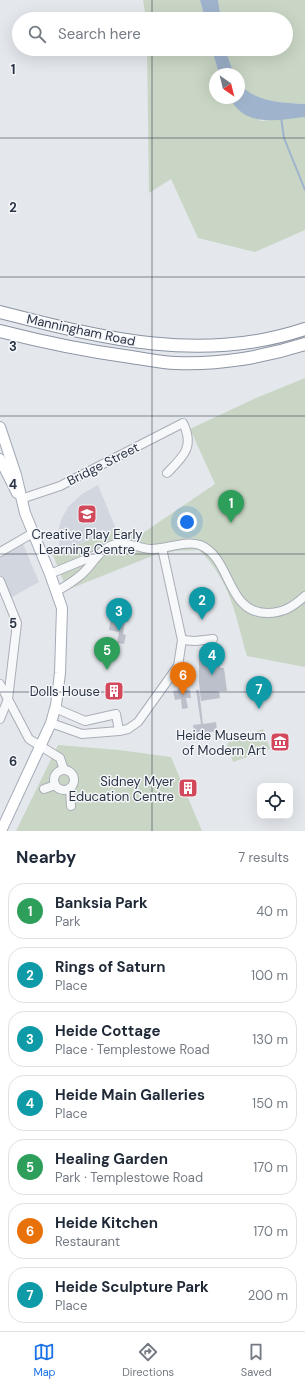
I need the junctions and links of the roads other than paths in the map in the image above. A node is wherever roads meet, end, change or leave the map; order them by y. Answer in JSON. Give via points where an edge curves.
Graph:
{"nodes":[{"id":1,"x":0,"y":312,"type":"edge"},
{"id":2,"x":305,"y":329,"type":"edge"},
{"id":3,"x":0,"y":331,"type":"edge"},
{"id":4,"x":305,"y":344,"type":"edge"},
{"id":5,"x":208,"y":345,"type":"junction"},
{"id":6,"x":208,"y":362,"type":"junction"},
{"id":7,"x":0,"y":427,"type":"edge"},
{"id":8,"x":0,"y":459,"type":"edge"},
{"id":9,"x":167,"y":473,"type":"dead end"},
{"id":10,"x":21,"y":499,"type":"junction"},
{"id":11,"x":33,"y":533,"type":"junction"},
{"id":12,"x":162,"y":548,"type":"junction"},
{"id":13,"x":0,"y":552,"type":"edge"},
{"id":14,"x":100,"y":553,"type":"junction"},
{"id":15,"x":50,"y":574,"type":"junction"},
{"id":16,"x":0,"y":581,"type":"edge"},
{"id":17,"x":57,"y":591,"type":"junction"},
{"id":18,"x":305,"y":596,"type":"edge"},
{"id":19,"x":213,"y":639,"type":"dead end"},
{"id":20,"x":182,"y":640,"type":"junction"},
{"id":21,"x":0,"y":684,"type":"edge"},
{"id":22,"x":8,"y":699,"type":"junction"},
{"id":23,"x":55,"y":708,"type":"junction"},
{"id":24,"x":0,"y":719,"type":"edge"},
{"id":25,"x":85,"y":721,"type":"junction"},
{"id":26,"x":51,"y":723,"type":"junction"},
{"id":27,"x":119,"y":731,"type":"junction"},
{"id":28,"x":82,"y":734,"type":"junction"},
{"id":29,"x":41,"y":747,"type":"junction"},
{"id":30,"x":64,"y":770,"type":"junction"},
{"id":31,"x":55,"y":786,"type":"junction"},
{"id":32,"x":70,"y":788,"type":"junction"},
{"id":33,"x":44,"y":789,"type":"dead end"},
{"id":34,"x":71,"y":806,"type":"dead end"},
{"id":35,"x":0,"y":831,"type":"edge"}],
"edges":[{"from":1,"to":5,"type":"highway","name":"Manningham Road","via":[[102,337],[139,343]]},
{"from":2,"to":5,"type":"highway","name":"Manningham Road","via":[[242,344]]},
{"from":3,"to":6,"type":"highway","name":"Manningham Road","via":[[92,352],[174,363]]},
{"from":4,"to":6,"type":"highway","name":"Manningham Road","via":[[266,354]]},
{"from":5,"to":6,"type":"highway"},
{"from":7,"to":10,"type":"main road"},
{"from":8,"to":10,"type":"main road"},
{"from":9,"to":10,"type":"street","name":"Bridge Street","via":[[184,456],[187,449],[188,435],[183,423],[60,486]]},
{"from":10,"to":11,"type":"main road"},
{"from":11,"to":13,"type":"street"},
{"from":11,"to":15,"type":"main road"},
{"from":12,"to":14,"type":"street","via":[[143,548],[121,543]]},
{"from":12,"to":18,"type":"street","via":[[191,544],[200,546],[213,556],[241,602],[254,611],[278,613]]},
{"from":12,"to":20,"type":"street"},
{"from":14,"to":15,"type":"street"},
{"from":14,"to":17,"type":"street","via":[[73,581]]},
{"from":15,"to":17,"type":"main road"},
{"from":16,"to":22,"type":"street","via":[[17,623]]},
{"from":17,"to":23,"type":"main road","via":[[62,608],[63,626]]},
{"from":19,"to":20,"type":"street"},
{"from":20,"to":27,"type":"street","via":[[178,666],[147,712],[128,729]]},
{"from":21,"to":22,"type":"street"},
{"from":22,"to":24,"type":"street"},
{"from":22,"to":29,"type":"street","via":[[26,735]]},
{"from":23,"to":25,"type":"street"},
{"from":23,"to":26,"type":"main road"},
{"from":25,"to":27,"type":"street","via":[[116,714]]},
{"from":25,"to":28,"type":"street"},
{"from":26,"to":28,"type":"street"},
{"from":26,"to":29,"type":"main road"},
{"from":27,"to":28,"type":"street"},
{"from":29,"to":30,"type":"street","via":[[60,758]]},
{"from":29,"to":35,"type":"main road"},
{"from":30,"to":31,"type":"street","via":[[56,773],[53,779]]},
{"from":30,"to":32,"type":"street","via":[[70,772],[73,777]]},
{"from":31,"to":32,"type":"street","via":[[60,790]]},
{"from":31,"to":33,"type":"street"},
{"from":32,"to":34,"type":"street"}]}
